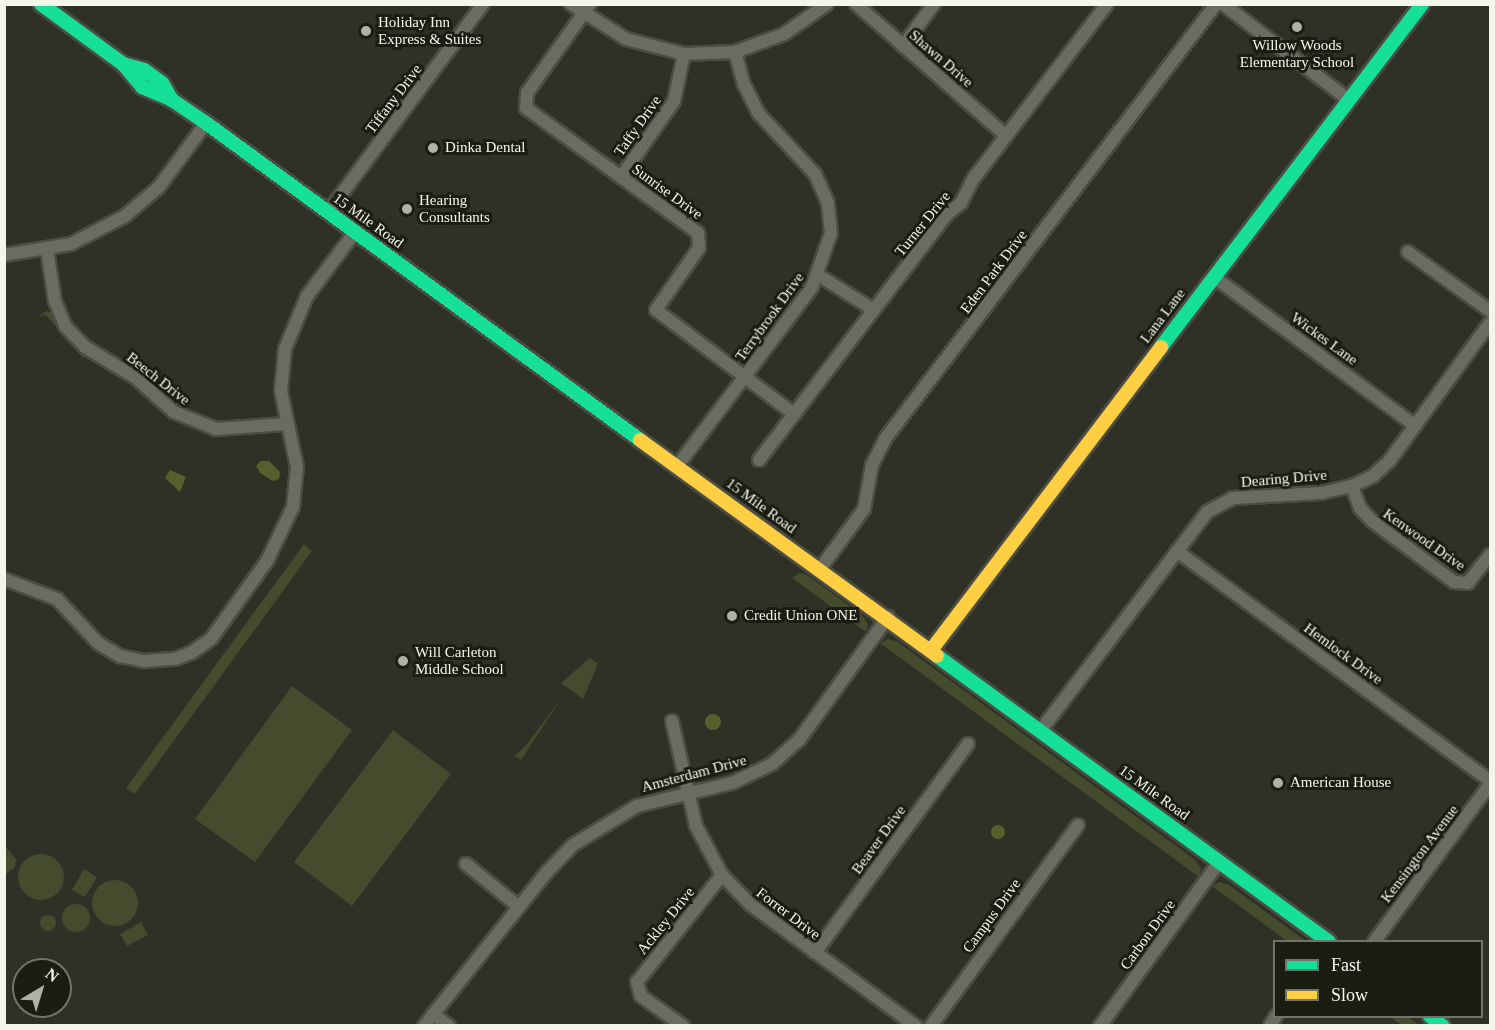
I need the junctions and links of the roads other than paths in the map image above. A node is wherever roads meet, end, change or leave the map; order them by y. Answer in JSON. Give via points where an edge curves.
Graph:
{"nodes":[{"id":1,"x":41,"y":4,"type":"edge"},
{"id":2,"x":483,"y":4,"type":"edge"},
{"id":3,"x":571,"y":4,"type":"edge"},
{"id":4,"x":827,"y":4,"type":"edge"},
{"id":5,"x":856,"y":4,"type":"edge"},
{"id":6,"x":934,"y":4,"type":"edge"},
{"id":7,"x":1107,"y":4,"type":"edge"},
{"id":8,"x":1216,"y":4,"type":"edge"},
{"id":9,"x":1223,"y":4,"type":"edge"},
{"id":10,"x":1422,"y":4,"type":"edge"},
{"id":11,"x":587,"y":9,"type":"edge"},
{"id":12,"x":903,"y":46,"type":"junction"},
{"id":13,"x":735,"y":52,"type":"junction"},
{"id":14,"x":684,"y":54,"type":"junction"},
{"id":15,"x":1349,"y":100,"type":"junction"},
{"id":16,"x":206,"y":123,"type":"junction"},
{"id":17,"x":1006,"y":136,"type":"junction"},
{"id":18,"x":621,"y":177,"type":"junction"},
{"id":19,"x":328,"y":212,"type":"junction"},
{"id":20,"x":355,"y":232,"type":"junction"},
{"id":21,"x":47,"y":250,"type":"junction"},
{"id":22,"x":1408,"y":252,"type":"dead end"},
{"id":23,"x":4,"y":255,"type":"edge"},
{"id":24,"x":818,"y":275,"type":"junction"},
{"id":25,"x":1214,"y":277,"type":"junction"},
{"id":26,"x":874,"y":310,"type":"junction"},
{"id":27,"x":1491,"y":311,"type":"edge"},
{"id":28,"x":1491,"y":323,"type":"edge"},
{"id":29,"x":744,"y":378,"type":"junction"},
{"id":30,"x":794,"y":414,"type":"junction"},
{"id":31,"x":286,"y":424,"type":"junction"},
{"id":32,"x":1416,"y":426,"type":"junction"},
{"id":33,"x":759,"y":460,"type":"dead end"},
{"id":34,"x":678,"y":465,"type":"junction"},
{"id":35,"x":1352,"y":486,"type":"junction"},
{"id":36,"x":1177,"y":551,"type":"junction"},
{"id":37,"x":1491,"y":555,"type":"edge"},
{"id":38,"x":820,"y":569,"type":"junction"},
{"id":39,"x":4,"y":579,"type":"edge"},
{"id":40,"x":888,"y":617,"type":"junction"},
{"id":41,"x":932,"y":649,"type":"junction"},
{"id":42,"x":672,"y":721,"type":"dead end"},
{"id":43,"x":1041,"y":730,"type":"junction"},
{"id":44,"x":968,"y":744,"type":"dead end"},
{"id":45,"x":1491,"y":783,"type":"edge"},
{"id":46,"x":687,"y":792,"type":"junction"},
{"id":47,"x":1078,"y":825,"type":"dead end"},
{"id":48,"x":1220,"y":861,"type":"junction"},
{"id":49,"x":466,"y":864,"type":"dead end"},
{"id":50,"x":722,"y":875,"type":"junction"},
{"id":51,"x":519,"y":907,"type":"junction"},
{"id":52,"x":1326,"y":940,"type":"edge"},
{"id":53,"x":1375,"y":940,"type":"edge"},
{"id":54,"x":815,"y":953,"type":"junction"},
{"id":55,"x":433,"y":1014,"type":"junction"},
{"id":56,"x":424,"y":1026,"type":"edge"},
{"id":57,"x":450,"y":1026,"type":"edge"},
{"id":58,"x":683,"y":1026,"type":"edge"},
{"id":59,"x":916,"y":1026,"type":"edge"},
{"id":60,"x":931,"y":1026,"type":"edge"},
{"id":61,"x":1100,"y":1026,"type":"edge"}],
"edges":[{"from":1,"to":16,"type":"main road","name":"15 Mile Road","via":[[123,64],[155,78],[172,100]]},
{"from":2,"to":19,"type":"street","name":"Tiffany Drive"},
{"from":3,"to":11,"type":"street"},
{"from":4,"to":13,"type":"street","via":[[784,34]]},
{"from":5,"to":12,"type":"street","name":"Shawn Drive"},
{"from":6,"to":12,"type":"street"},
{"from":7,"to":17,"type":"street","name":"Turner Drive"},
{"from":8,"to":38,"type":"street","name":"Eden Park Drive","via":[[885,439],[872,465],[864,509]]},
{"from":9,"to":15,"type":"street"},
{"from":10,"to":15,"type":"main road","name":"Lana Lane"},
{"from":11,"to":14,"type":"street","via":[[626,39]]},
{"from":11,"to":18,"type":"street","name":"Sunrise Drive","via":[[524,102],[529,111]]},
{"from":12,"to":17,"type":"street","name":"Shawn Drive"},
{"from":13,"to":14,"type":"street"},
{"from":13,"to":24,"type":"street","name":"Terrybrook Drive","via":[[744,85],[759,114],[810,166],[822,187],[831,233]]},
{"from":14,"to":18,"type":"street","name":"Taffy Drive","via":[[674,101]]},
{"from":15,"to":25,"type":"main road","name":"Lana Lane"},
{"from":16,"to":19,"type":"main road","name":"15 Mile Road"},
{"from":16,"to":21,"type":"street","via":[[159,187],[140,205],[82,240]]},
{"from":17,"to":26,"type":"street","name":"Turner Drive","via":[[961,203],[947,214]]},
{"from":18,"to":29,"type":"street","name":"Sunrise Drive","via":[[701,238],[699,248],[658,303],[658,314]]},
{"from":19,"to":20,"type":"main road","name":"15 Mile Road"},
{"from":20,"to":31,"type":"street","via":[[311,291],[290,331],[281,369]]},
{"from":20,"to":34,"type":"main road","name":"15 Mile Road"},
{"from":21,"to":23,"type":"street"},
{"from":21,"to":31,"type":"street","name":"Beech Drive","via":[[58,313],[85,347],[127,371],[174,411],[199,425],[232,431]]},
{"from":22,"to":27,"type":"street"},
{"from":24,"to":26,"type":"street"},
{"from":24,"to":29,"type":"street","name":"Terrybrook Drive"},
{"from":25,"to":32,"type":"street","name":"Wickes Lane"},
{"from":25,"to":41,"type":"main road","name":"Lana Lane"},
{"from":26,"to":30,"type":"street","name":"Turner Drive"},
{"from":28,"to":32,"type":"street","name":"Dearing Drive"},
{"from":29,"to":30,"type":"street","name":"Sunrise Drive"},
{"from":29,"to":34,"type":"street","name":"Terrybrook Drive"},
{"from":30,"to":33,"type":"street","name":"Turner Drive"},
{"from":31,"to":39,"type":"street","via":[[297,467],[293,507],[262,570],[227,621],[202,647],[175,659],[156,661],[120,656],[98,643],[57,599]]},
{"from":32,"to":35,"type":"street","name":"Dearing Drive","via":[[1382,468]]},
{"from":34,"to":38,"type":"main road","name":"15 Mile Road"},
{"from":35,"to":36,"type":"street","name":"Dearing Drive","via":[[1221,502],[1207,512]]},
{"from":35,"to":37,"type":"street","name":"Kenwood Drive","via":[[1360,508],[1372,521],[1454,582],[1464,584],[1472,580]]},
{"from":36,"to":43,"type":"street","name":"Dearing Drive"},
{"from":36,"to":45,"type":"street","name":"Hemlock Drive"},
{"from":38,"to":40,"type":"main road","name":"15 Mile Road"},
{"from":40,"to":41,"type":"main road","name":"15 Mile Road"},
{"from":40,"to":46,"type":"street","name":"Amsterdam Drive","via":[[799,740],[783,756],[747,777]]},
{"from":41,"to":43,"type":"main road","name":"15 Mile Road"},
{"from":42,"to":46,"type":"street","name":"Forrer Drive"},
{"from":43,"to":48,"type":"main road","name":"15 Mile Road"},
{"from":44,"to":54,"type":"street","name":"Beaver Drive"},
{"from":45,"to":53,"type":"street","name":"Kensington Avenue"},
{"from":46,"to":50,"type":"street","name":"Forrer Drive","via":[[701,840]]},
{"from":46,"to":51,"type":"street","name":"Amsterdam Drive","via":[[637,806],[589,833],[560,858]]},
{"from":47,"to":60,"type":"street","name":"Campus Drive"},
{"from":48,"to":52,"type":"main road","name":"15 Mile Road"},
{"from":48,"to":61,"type":"street","name":"Carbon Drive"},
{"from":49,"to":51,"type":"street"},
{"from":50,"to":54,"type":"street","name":"Forrer Drive","via":[[751,905]]},
{"from":50,"to":58,"type":"street","name":"Ackley Drive","via":[[639,979],[641,996]]},
{"from":51,"to":55,"type":"street","name":"Amsterdam Drive"},
{"from":54,"to":59,"type":"street","name":"Forrer Drive"},
{"from":55,"to":56,"type":"street","name":"Amsterdam Drive"},
{"from":55,"to":57,"type":"street"}]}
